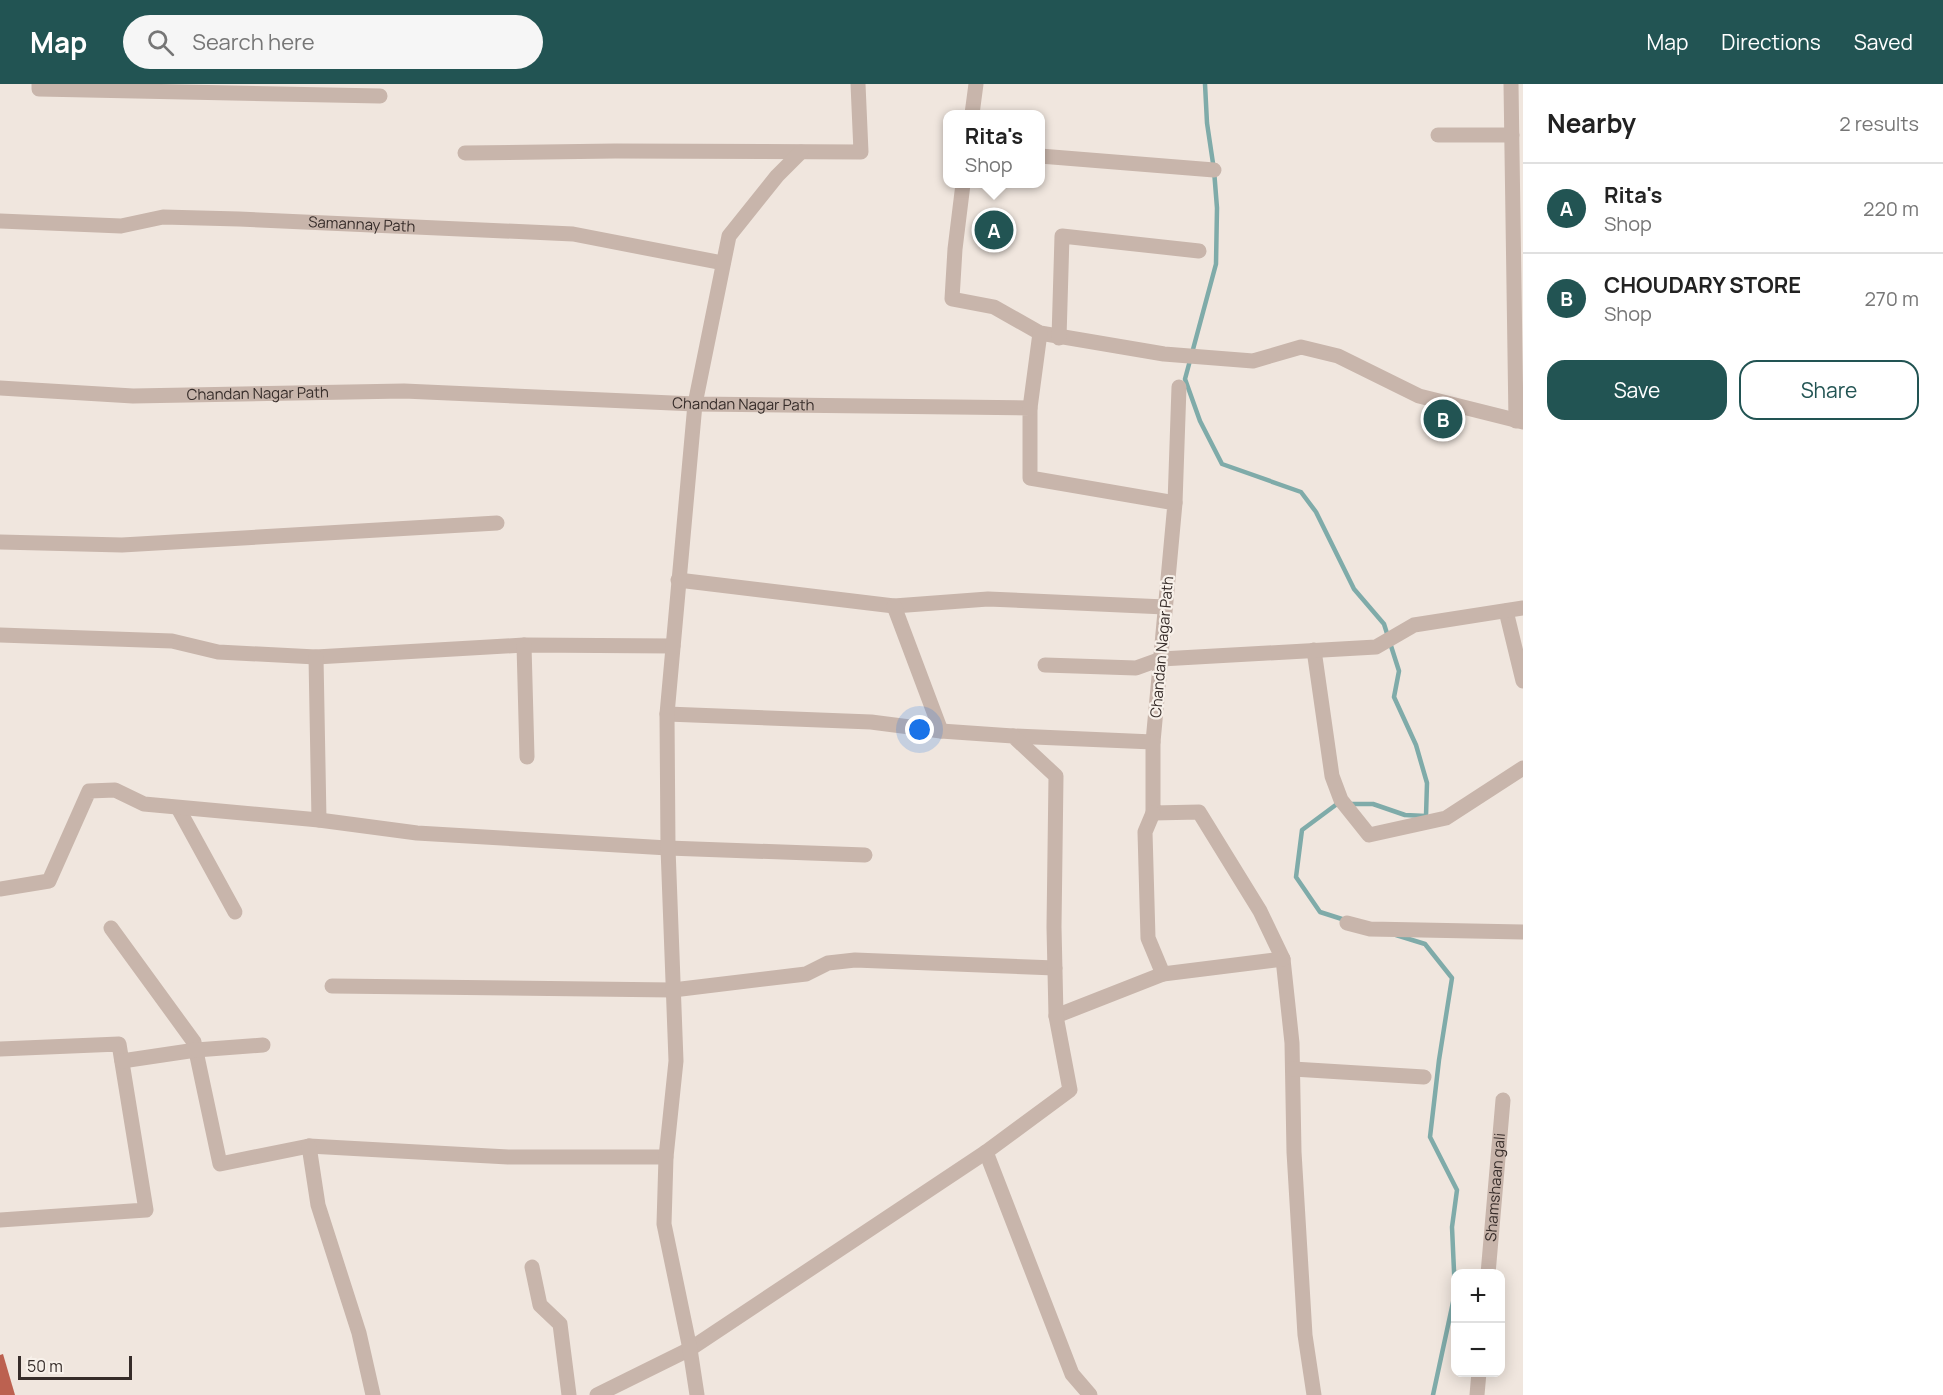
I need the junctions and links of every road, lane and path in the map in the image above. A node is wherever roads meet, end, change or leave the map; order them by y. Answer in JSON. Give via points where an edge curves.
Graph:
{"nodes":[{"id":1,"x":39,"y":84,"type":"edge"},
{"id":2,"x":858,"y":84,"type":"edge"},
{"id":3,"x":976,"y":84,"type":"edge"},
{"id":4,"x":1511,"y":84,"type":"edge"},
{"id":5,"x":179,"y":88,"type":"edge"},
{"id":6,"x":380,"y":96,"type":"dead end"},
{"id":7,"x":973,"y":110,"type":"edge"},
{"id":8,"x":1438,"y":135,"type":"dead end"},
{"id":9,"x":1512,"y":135,"type":"junction"},
{"id":10,"x":801,"y":152,"type":"junction"},
{"id":11,"x":465,"y":153,"type":"dead end"},
{"id":12,"x":1045,"y":156,"type":"edge"},
{"id":13,"x":1214,"y":170,"type":"dead end"},
{"id":14,"x":962,"y":188,"type":"edge"},
{"id":15,"x":0,"y":221,"type":"edge"},
{"id":16,"x":1199,"y":251,"type":"dead end"},
{"id":17,"x":723,"y":263,"type":"junction"},
{"id":18,"x":1040,"y":333,"type":"junction"},
{"id":19,"x":1059,"y":338,"type":"junction"},
{"id":20,"x":1179,"y":387,"type":"dead end"},
{"id":21,"x":0,"y":388,"type":"edge"},
{"id":22,"x":695,"y":404,"type":"junction"},
{"id":23,"x":1030,"y":408,"type":"junction"},
{"id":24,"x":1520,"y":422,"type":"edge"},
{"id":25,"x":1175,"y":503,"type":"junction"},
{"id":26,"x":497,"y":523,"type":"dead end"},
{"id":27,"x":0,"y":542,"type":"edge"},
{"id":28,"x":678,"y":580,"type":"junction"},
{"id":29,"x":894,"y":606,"type":"junction"},
{"id":30,"x":1165,"y":607,"type":"junction"},
{"id":31,"x":1523,"y":608,"type":"edge"},
{"id":32,"x":1506,"y":611,"type":"junction"},
{"id":33,"x":0,"y":635,"type":"edge"},
{"id":34,"x":525,"y":645,"type":"junction"},
{"id":35,"x":673,"y":646,"type":"junction"},
{"id":36,"x":1314,"y":650,"type":"junction"},
{"id":37,"x":316,"y":657,"type":"junction"},
{"id":38,"x":1161,"y":659,"type":"junction"},
{"id":39,"x":1045,"y":665,"type":"dead end"},
{"id":40,"x":1523,"y":681,"type":"edge"},
{"id":41,"x":667,"y":714,"type":"junction"},
{"id":42,"x":941,"y":731,"type":"junction"},
{"id":43,"x":1013,"y":736,"type":"junction"},
{"id":44,"x":1153,"y":742,"type":"junction"},
{"id":45,"x":527,"y":757,"type":"dead end"},
{"id":46,"x":1523,"y":768,"type":"edge"},
{"id":47,"x":178,"y":808,"type":"junction"},
{"id":48,"x":1153,"y":813,"type":"junction"},
{"id":49,"x":319,"y":820,"type":"junction"},
{"id":50,"x":668,"y":848,"type":"junction"},
{"id":51,"x":865,"y":855,"type":"dead end"},
{"id":52,"x":0,"y":888,"type":"edge"},
{"id":53,"x":235,"y":912,"type":"dead end"},
{"id":54,"x":1347,"y":923,"type":"dead end"},
{"id":55,"x":111,"y":928,"type":"dead end"},
{"id":56,"x":1523,"y":932,"type":"edge"},
{"id":57,"x":1283,"y":959,"type":"junction"},
{"id":58,"x":1054,"y":968,"type":"junction"},
{"id":59,"x":1163,"y":974,"type":"junction"},
{"id":60,"x":332,"y":986,"type":"dead end"},
{"id":61,"x":673,"y":990,"type":"junction"},
{"id":62,"x":1056,"y":1016,"type":"junction"},
{"id":63,"x":263,"y":1045,"type":"dead end"},
{"id":64,"x":0,"y":1049,"type":"edge"},
{"id":65,"x":196,"y":1050,"type":"junction"},
{"id":66,"x":122,"y":1061,"type":"junction"},
{"id":67,"x":1293,"y":1069,"type":"junction"},
{"id":68,"x":1424,"y":1077,"type":"dead end"},
{"id":69,"x":1503,"y":1100,"type":"dead end"},
{"id":70,"x":309,"y":1146,"type":"junction"},
{"id":71,"x":986,"y":1152,"type":"junction"},
{"id":72,"x":666,"y":1157,"type":"junction"},
{"id":73,"x":0,"y":1220,"type":"edge"},
{"id":74,"x":532,"y":1267,"type":"dead end"},
{"id":75,"x":1488,"y":1269,"type":"edge"},
{"id":76,"x":690,"y":1349,"type":"junction"},
{"id":77,"x":1479,"y":1377,"type":"edge"},
{"id":78,"x":373,"y":1395,"type":"edge"},
{"id":79,"x":569,"y":1395,"type":"edge"},
{"id":80,"x":597,"y":1395,"type":"edge"},
{"id":81,"x":697,"y":1395,"type":"edge"},
{"id":82,"x":1090,"y":1395,"type":"edge"},
{"id":83,"x":1314,"y":1395,"type":"edge"},
{"id":84,"x":1477,"y":1395,"type":"edge"}],
"edges":[{"from":1,"to":5,"type":"street","via":[[39,88]]},
{"from":2,"to":10,"type":"street","via":[[861,152]]},
{"from":3,"to":7,"type":"street"},
{"from":4,"to":9,"type":"street"},
{"from":5,"to":6,"type":"street"},
{"from":8,"to":9,"type":"street"},
{"from":9,"to":24,"type":"street"},
{"from":10,"to":11,"type":"street"},
{"from":10,"to":17,"type":"street","via":[[729,236]]},
{"from":12,"to":13,"type":"street"},
{"from":14,"to":18,"type":"street","via":[[952,299],[993,307]]},
{"from":15,"to":17,"type":"street","name":"Samannay Path","via":[[121,226],[163,217],[573,234]]},
{"from":16,"to":19,"type":"street","via":[[1062,236]]},
{"from":17,"to":22,"type":"street"},
{"from":18,"to":19,"type":"street"},
{"from":18,"to":23,"type":"street"},
{"from":19,"to":24,"type":"street","via":[[1164,354],[1252,361],[1301,347],[1338,356],[1419,396]]},
{"from":20,"to":25,"type":"street","name":"Chandan Nagar Path"},
{"from":21,"to":22,"type":"street","name":"Chandan Nagar Path","via":[[134,396],[404,391]]},
{"from":22,"to":23,"type":"street","name":"Chandan Nagar Path"},
{"from":22,"to":28,"type":"street"},
{"from":23,"to":25,"type":"street","via":[[1030,478]]},
{"from":25,"to":30,"type":"street","name":"Chandan Nagar Path"},
{"from":26,"to":27,"type":"street","via":[[122,544]]},
{"from":28,"to":29,"type":"street"},
{"from":28,"to":35,"type":"street"},
{"from":29,"to":30,"type":"street","via":[[988,599]]},
{"from":29,"to":42,"type":"street"},
{"from":30,"to":38,"type":"street","name":"Chandan Nagar Path"},
{"from":31,"to":32,"type":"street"},
{"from":32,"to":36,"type":"street","via":[[1414,626],[1376,646]]},
{"from":32,"to":40,"type":"street"},
{"from":33,"to":37,"type":"street","via":[[172,640],[218,652]]},
{"from":34,"to":35,"type":"street"},
{"from":34,"to":37,"type":"street"},
{"from":34,"to":45,"type":"street"},
{"from":35,"to":41,"type":"street"},
{"from":36,"to":38,"type":"street"},
{"from":36,"to":46,"type":"street","via":[[1332,776],[1341,800],[1369,835],[1446,818]]},
{"from":37,"to":49,"type":"street"},
{"from":38,"to":39,"type":"street","via":[[1136,668]]},
{"from":38,"to":44,"type":"street","name":"Chandan Nagar Path"},
{"from":41,"to":42,"type":"street","via":[[871,722]]},
{"from":41,"to":50,"type":"street"},
{"from":42,"to":43,"type":"street"},
{"from":43,"to":44,"type":"street"},
{"from":43,"to":58,"type":"street","via":[[1056,776]]},
{"from":44,"to":48,"type":"street","name":"Chandan Nagar Path"},
{"from":47,"to":49,"type":"street"},
{"from":47,"to":52,"type":"street","via":[[144,804],[115,790],[88,791],[49,881]]},
{"from":47,"to":53,"type":"street"},
{"from":48,"to":57,"type":"street","via":[[1199,812],[1260,911]]},
{"from":48,"to":59,"type":"street","name":"Chandan Nagar Path","via":[[1144,832],[1148,938]]},
{"from":49,"to":50,"type":"street","via":[[417,833]]},
{"from":50,"to":51,"type":"street"},
{"from":50,"to":61,"type":"street"},
{"from":54,"to":56,"type":"street","via":[[1370,929]]},
{"from":55,"to":65,"type":"street","via":[[168,1004]]},
{"from":57,"to":59,"type":"street"},
{"from":57,"to":67,"type":"street"},
{"from":58,"to":61,"type":"street","via":[[855,960],[828,963],[806,974]]},
{"from":58,"to":62,"type":"street"},
{"from":59,"to":62,"type":"street"},
{"from":60,"to":61,"type":"street"},
{"from":61,"to":72,"type":"street","via":[[676,1061]]},
{"from":62,"to":71,"type":"street","via":[[1070,1090]]},
{"from":63,"to":65,"type":"street"},
{"from":64,"to":66,"type":"street","via":[[119,1044]]},
{"from":65,"to":66,"type":"street"},
{"from":65,"to":70,"type":"street","via":[[220,1164]]},
{"from":66,"to":73,"type":"street","via":[[146,1210]]},
{"from":67,"to":68,"type":"street"},
{"from":67,"to":83,"type":"street","via":[[1305,1335]]},
{"from":69,"to":75,"type":"street","name":"Shamshaan gali"},
{"from":70,"to":72,"type":"street","via":[[508,1157]]},
{"from":70,"to":78,"type":"street","via":[[318,1205],[359,1334]]},
{"from":71,"to":76,"type":"street"},
{"from":71,"to":82,"type":"street","via":[[1072,1374]]},
{"from":72,"to":76,"type":"street","via":[[664,1224]]},
{"from":74,"to":79,"type":"street","via":[[540,1305],[560,1324]]},
{"from":76,"to":80,"type":"street"},
{"from":76,"to":81,"type":"street"},
{"from":77,"to":84,"type":"street"}]}
